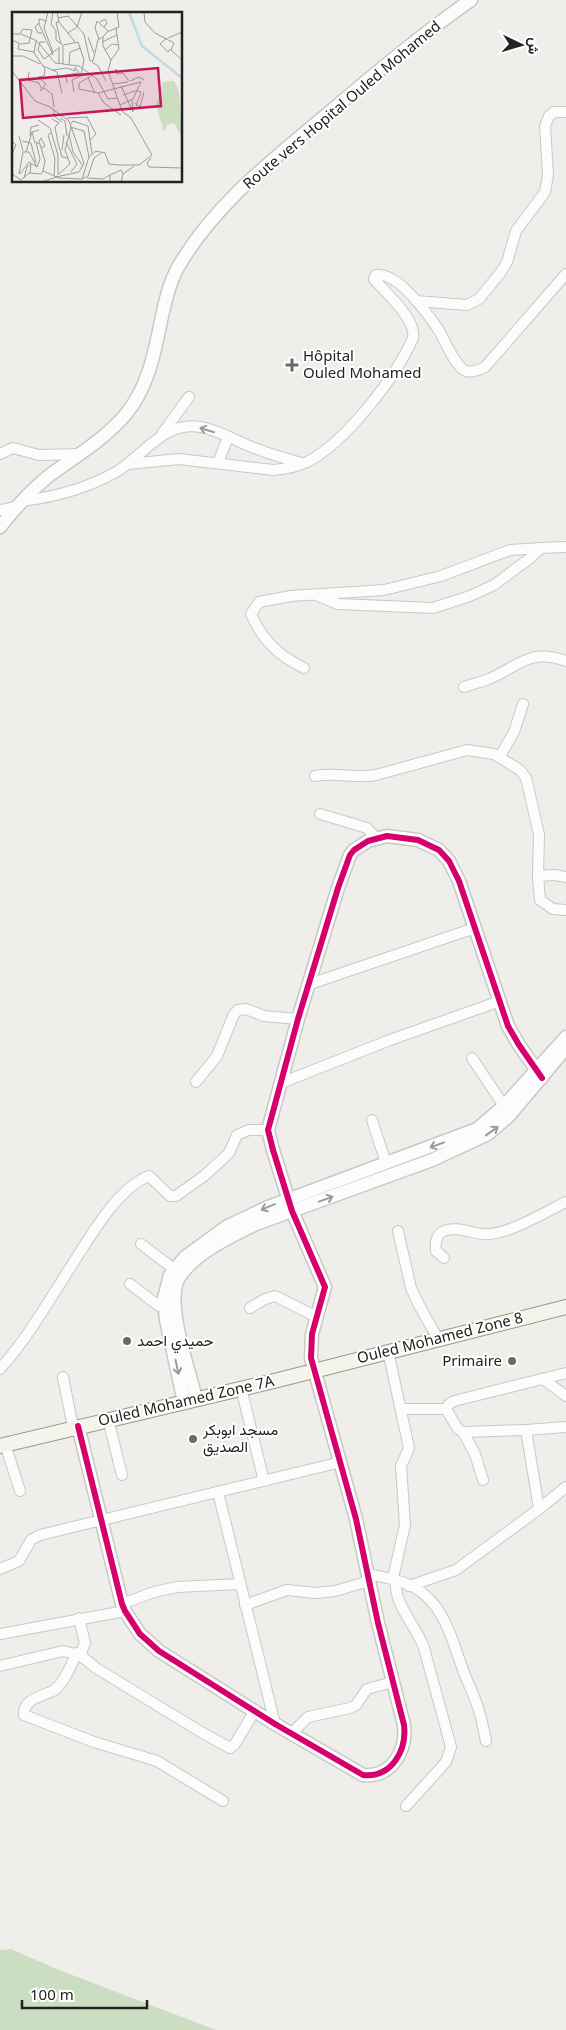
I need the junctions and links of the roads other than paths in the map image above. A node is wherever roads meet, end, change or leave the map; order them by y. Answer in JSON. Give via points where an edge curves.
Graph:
{"nodes":[{"id":1,"x":470,"y":0,"type":"edge"},
{"id":2,"x":566,"y":112,"type":"edge"},
{"id":3,"x":566,"y":274,"type":"edge"},
{"id":4,"x":416,"y":300,"type":"junction"},
{"id":5,"x":189,"y":397,"type":"dead end"},
{"id":6,"x":162,"y":434,"type":"junction"},
{"id":7,"x":228,"y":437,"type":"junction"},
{"id":8,"x":267,"y":453,"type":"junction"},
{"id":9,"x":0,"y":454,"type":"edge"},
{"id":10,"x":80,"y":454,"type":"junction"},
{"id":11,"x":218,"y":463,"type":"junction"},
{"id":12,"x":129,"y":464,"type":"junction"},
{"id":13,"x":303,"y":464,"type":"junction"},
{"id":14,"x":262,"y":468,"type":"junction"},
{"id":15,"x":19,"y":504,"type":"junction"},
{"id":16,"x":0,"y":510,"type":"edge"},
{"id":17,"x":0,"y":527,"type":"edge"},
{"id":18,"x":566,"y":547,"type":"edge"},
{"id":19,"x":541,"y":548,"type":"junction"},
{"id":20,"x":316,"y":595,"type":"junction"},
{"id":21,"x":566,"y":661,"type":"edge"},
{"id":22,"x":304,"y":668,"type":"dead end"},
{"id":23,"x":464,"y":687,"type":"dead end"},
{"id":24,"x":523,"y":704,"type":"dead end"},
{"id":25,"x":500,"y":756,"type":"junction"},
{"id":26,"x":315,"y":776,"type":"dead end"},
{"id":27,"x":320,"y":814,"type":"dead end"},
{"id":28,"x":377,"y":839,"type":"junction"},
{"id":29,"x":538,"y":876,"type":"junction"},
{"id":30,"x":566,"y":877,"type":"edge"},
{"id":31,"x":566,"y":910,"type":"edge"},
{"id":32,"x":475,"y":928,"type":"junction"},
{"id":33,"x":310,"y":984,"type":"junction"},
{"id":34,"x":500,"y":1001,"type":"junction"},
{"id":35,"x":298,"y":1019,"type":"junction"},
{"id":36,"x":566,"y":1037,"type":"edge"},
{"id":37,"x":566,"y":1048,"type":"edge"},
{"id":38,"x":472,"y":1058,"type":"dead end"},
{"id":39,"x":539,"y":1074,"type":"junction"},
{"id":40,"x":196,"y":1082,"type":"dead end"},
{"id":41,"x":281,"y":1083,"type":"junction"},
{"id":42,"x":504,"y":1106,"type":"junction"},
{"id":43,"x":372,"y":1120,"type":"dead end"},
{"id":44,"x":268,"y":1130,"type":"junction"},
{"id":45,"x":386,"y":1163,"type":"junction"},
{"id":46,"x":566,"y":1202,"type":"edge"},
{"id":47,"x":290,"y":1205,"type":"junction"},
{"id":48,"x":398,"y":1230,"type":"dead end"},
{"id":49,"x":141,"y":1244,"type":"dead end"},
{"id":50,"x":444,"y":1258,"type":"dead end"},
{"id":51,"x":174,"y":1269,"type":"junction"},
{"id":52,"x":130,"y":1284,"type":"dead end"},
{"id":53,"x":164,"y":1306,"type":"junction"},
{"id":54,"x":566,"y":1306,"type":"edge"},
{"id":55,"x":250,"y":1308,"type":"dead end"},
{"id":56,"x":317,"y":1317,"type":"junction"},
{"id":57,"x":438,"y":1339,"type":"junction"},
{"id":58,"x":388,"y":1351,"type":"junction"},
{"id":59,"x":0,"y":1369,"type":"edge"},
{"id":60,"x":314,"y":1370,"type":"junction"},
{"id":61,"x":566,"y":1373,"type":"edge"},
{"id":62,"x":63,"y":1377,"type":"dead end"},
{"id":63,"x":543,"y":1378,"type":"junction"},
{"id":64,"x":241,"y":1388,"type":"junction"},
{"id":65,"x":566,"y":1396,"type":"edge"},
{"id":66,"x":190,"y":1400,"type":"junction"},
{"id":67,"x":401,"y":1409,"type":"junction"},
{"id":68,"x":446,"y":1409,"type":"junction"},
{"id":69,"x":108,"y":1419,"type":"junction"},
{"id":70,"x":75,"y":1427,"type":"junction"},
{"id":71,"x":566,"y":1427,"type":"edge"},
{"id":72,"x":526,"y":1430,"type":"junction"},
{"id":73,"x":463,"y":1432,"type":"junction"},
{"id":74,"x":2,"y":1445,"type":"edge"},
{"id":75,"x":341,"y":1462,"type":"junction"},
{"id":76,"x":122,"y":1476,"type":"dead end"},
{"id":77,"x":482,"y":1480,"type":"dead end"},
{"id":78,"x":264,"y":1481,"type":"junction"},
{"id":79,"x":566,"y":1487,"type":"edge"},
{"id":80,"x":20,"y":1491,"type":"dead end"},
{"id":81,"x":218,"y":1492,"type":"junction"},
{"id":82,"x":539,"y":1509,"type":"junction"},
{"id":83,"x":100,"y":1519,"type":"junction"},
{"id":84,"x":0,"y":1569,"type":"edge"},
{"id":85,"x":369,"y":1578,"type":"junction"},
{"id":86,"x":394,"y":1579,"type":"junction"},
{"id":87,"x":240,"y":1584,"type":"junction"},
{"id":88,"x":409,"y":1586,"type":"junction"},
{"id":89,"x":245,"y":1605,"type":"junction"},
{"id":90,"x":124,"y":1607,"type":"junction"},
{"id":91,"x":80,"y":1618,"type":"junction"},
{"id":92,"x":0,"y":1634,"type":"edge"},
{"id":93,"x":78,"y":1654,"type":"junction"},
{"id":94,"x":0,"y":1666,"type":"edge"},
{"id":95,"x":393,"y":1682,"type":"junction"},
{"id":96,"x":255,"y":1710,"type":"junction"},
{"id":97,"x":276,"y":1724,"type":"junction"},
{"id":98,"x":292,"y":1733,"type":"junction"},
{"id":99,"x":486,"y":1741,"type":"dead end"},
{"id":100,"x":223,"y":1801,"type":"dead end"},
{"id":101,"x":406,"y":1806,"type":"dead end"}],
"edges":[{"from":1,"to":10,"type":"street","name":"Route vers Hopital Ouled Mohamed","via":[[284,149],[208,225],[170,283],[151,362],[140,392],[126,414]]},
{"from":2,"to":4,"type":"street","via":[[554,112],[546,120],[544,135],[548,175],[545,192],[516,231],[507,262],[499,275],[478,298],[467,304]]},
{"from":3,"to":4,"type":"street","via":[[485,367],[475,371],[467,371],[460,366]]},
{"from":4,"to":13,"type":"street","via":[[394,280],[375,276],[374,279],[411,322],[414,338],[370,405],[346,431]]},
{"from":5,"to":6,"type":"street"},
{"from":7,"to":6,"type":"street","one_way":true,"via":[[200,427]]},
{"from":6,"to":12,"type":"street"},
{"from":7,"to":8,"type":"street"},
{"from":7,"to":11,"type":"street"},
{"from":8,"to":13,"type":"street"},
{"from":8,"to":14,"type":"street"},
{"from":9,"to":10,"type":"street","via":[[13,448],[32,454]]},
{"from":10,"to":15,"type":"street","name":"Route vers Hopital Ouled Mohamed","via":[[48,476]]},
{"from":11,"to":12,"type":"street","via":[[173,459]]},
{"from":11,"to":14,"type":"street"},
{"from":12,"to":15,"type":"street","via":[[80,489]]},
{"from":13,"to":14,"type":"street","via":[[281,469]]},
{"from":15,"to":16,"type":"street"},
{"from":15,"to":17,"type":"street","name":"Route vers Hopital Ouled Mohamed"},
{"from":18,"to":19,"type":"street"},
{"from":19,"to":20,"type":"street","via":[[510,550],[441,576],[384,590]]},
{"from":19,"to":20,"type":"street","via":[[494,584],[433,608],[338,604]]},
{"from":20,"to":22,"type":"street","via":[[268,599],[259,602],[251,614],[274,649],[286,660]]},
{"from":21,"to":23,"type":"street","via":[[526,659]]},
{"from":24,"to":25,"type":"street","via":[[514,732]]},
{"from":25,"to":26,"type":"street","via":[[468,750],[376,775],[327,773]]},
{"from":25,"to":29,"type":"street","via":[[520,770],[528,784],[539,834]]},
{"from":27,"to":28,"type":"street","via":[[367,828]]},
{"from":28,"to":32,"type":"street","via":[[393,836],[418,840],[443,854],[455,871]]},
{"from":28,"to":33,"type":"street","via":[[360,846],[350,855]]},
{"from":29,"to":30,"type":"street"},
{"from":29,"to":31,"type":"street","via":[[542,903],[553,909]]},
{"from":32,"to":33,"type":"street"},
{"from":32,"to":34,"type":"street"},
{"from":33,"to":35,"type":"street"},
{"from":34,"to":39,"type":"street","via":[[508,1026]]},
{"from":34,"to":41,"type":"street"},
{"from":35,"to":40,"type":"street","via":[[238,1010],[217,1056]]},
{"from":35,"to":41,"type":"street"},
{"from":36,"to":39,"type":"street"},
{"from":37,"to":39,"type":"street"},
{"from":38,"to":42,"type":"street"},
{"from":39,"to":42,"type":"street"},
{"from":47,"to":39,"type":"street","one_way":true,"via":[[432,1160],[488,1134],[509,1116]]},
{"from":41,"to":44,"type":"street"},
{"from":42,"to":45,"type":"street","one_way":true,"via":[[470,1133]]},
{"from":43,"to":45,"type":"street"},
{"from":44,"to":47,"type":"street"},
{"from":44,"to":59,"type":"street","via":[[249,1130],[237,1135],[229,1153],[174,1197],[149,1176],[120,1197]]},
{"from":45,"to":47,"type":"street"},
{"from":46,"to":50,"type":"street","via":[[490,1234],[452,1229],[444,1231],[436,1241],[436,1251]]},
{"from":47,"to":51,"type":"street","one_way":true,"via":[[226,1227]]},
{"from":47,"to":56,"type":"street","via":[[325,1287]]},
{"from":47,"to":66,"type":"street","via":[[230,1237],[195,1261],[180,1277],[174,1295],[175,1311]]},
{"from":48,"to":57,"type":"street","via":[[411,1288]]},
{"from":49,"to":51,"type":"street"},
{"from":51,"to":53,"type":"street","via":[[167,1281]]},
{"from":52,"to":53,"type":"street","via":[[159,1306]]},
{"from":53,"to":66,"type":"street","one_way":true},
{"from":54,"to":57,"type":"main road","name":"Ouled Mohamed Zone 8"},
{"from":55,"to":56,"type":"street","via":[[276,1296]]},
{"from":56,"to":60,"type":"street","via":[[311,1351]]},
{"from":57,"to":58,"type":"main road","name":"Ouled Mohamed Zone 8"},
{"from":58,"to":60,"type":"main road","name":"Ouled Mohamed Zone 8"},
{"from":58,"to":67,"type":"street"},
{"from":60,"to":64,"type":"main road","name":"Ouled Mohamed Zone 7A"},
{"from":60,"to":75,"type":"street"},
{"from":61,"to":63,"type":"street"},
{"from":62,"to":70,"type":"street"},
{"from":63,"to":65,"type":"street"},
{"from":63,"to":68,"type":"street","via":[[454,1401]]},
{"from":64,"to":66,"type":"main road","name":"Ouled Mohamed Zone 7A"},
{"from":64,"to":78,"type":"street"},
{"from":66,"to":69,"type":"main road","name":"Ouled Mohamed Zone 7A"},
{"from":67,"to":68,"type":"street"},
{"from":67,"to":86,"type":"street","via":[[408,1444],[401,1466],[405,1525]]},
{"from":68,"to":73,"type":"street"},
{"from":69,"to":70,"type":"main road","name":"Ouled Mohamed Zone 7A"},
{"from":69,"to":76,"type":"street"},
{"from":70,"to":74,"type":"main road","name":"Ouled Mohamed Zone 7A"},
{"from":70,"to":83,"type":"street"},
{"from":71,"to":72,"type":"street"},
{"from":72,"to":73,"type":"street"},
{"from":72,"to":82,"type":"street"},
{"from":73,"to":77,"type":"street","via":[[475,1454]]},
{"from":74,"to":80,"type":"street"},
{"from":75,"to":78,"type":"street"},
{"from":75,"to":85,"type":"street"},
{"from":78,"to":81,"type":"street"},
{"from":79,"to":82,"type":"street"},
{"from":81,"to":83,"type":"street"},
{"from":81,"to":87,"type":"street"},
{"from":82,"to":88,"type":"street","via":[[456,1570]]},
{"from":83,"to":84,"type":"street","via":[[34,1538],[19,1561]]},
{"from":83,"to":90,"type":"street"},
{"from":85,"to":86,"type":"street"},
{"from":85,"to":89,"type":"street","via":[[334,1591],[287,1590]]},
{"from":85,"to":95,"type":"street"},
{"from":86,"to":88,"type":"street"},
{"from":86,"to":101,"type":"street","via":[[399,1600],[424,1648],[451,1747],[446,1762]]},
{"from":87,"to":89,"type":"street"},
{"from":87,"to":90,"type":"street","via":[[177,1587],[154,1592]]},
{"from":88,"to":99,"type":"street","via":[[429,1599],[445,1623],[479,1710]]},
{"from":89,"to":97,"type":"street"},
{"from":90,"to":91,"type":"street"},
{"from":90,"to":96,"type":"street","via":[[140,1634],[159,1651]]},
{"from":91,"to":92,"type":"street"},
{"from":91,"to":93,"type":"street","via":[[84,1649]]},
{"from":93,"to":94,"type":"street","via":[[63,1651]]},
{"from":93,"to":96,"type":"street","via":[[228,1747],[234,1747]]},
{"from":93,"to":100,"type":"street","via":[[56,1688],[27,1704],[24,1715],[94,1742],[157,1761]]},
{"from":95,"to":98,"type":"street","via":[[367,1689],[350,1708],[308,1717]]},
{"from":95,"to":98,"type":"street","via":[[405,1738],[399,1757],[382,1772],[363,1775]]},
{"from":96,"to":97,"type":"street"},
{"from":97,"to":98,"type":"street"}]}
